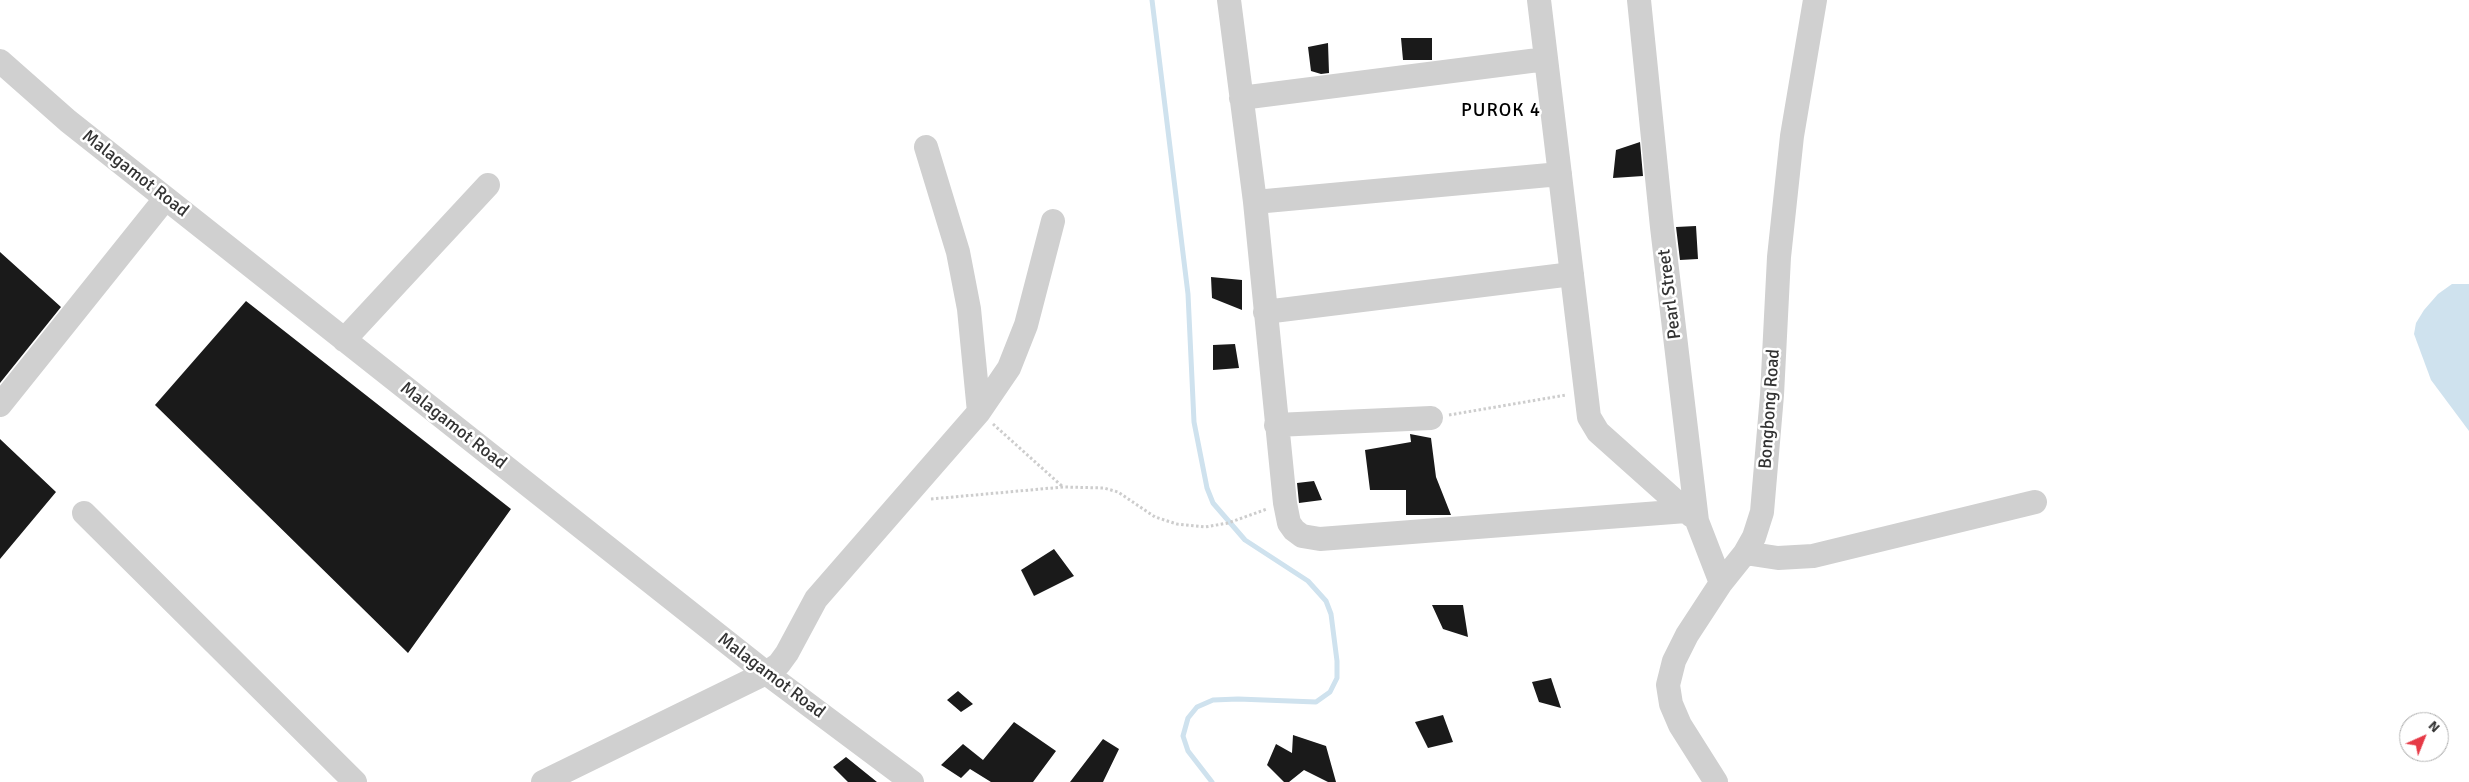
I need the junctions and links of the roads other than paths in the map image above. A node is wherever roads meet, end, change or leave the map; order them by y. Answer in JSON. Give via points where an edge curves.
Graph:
{"nodes":[{"id":1,"x":1229,"y":0,"type":"edge"},
{"id":2,"x":1539,"y":0,"type":"edge"},
{"id":3,"x":1639,"y":0,"type":"edge"},
{"id":4,"x":1815,"y":0,"type":"edge"},
{"id":5,"x":0,"y":60,"type":"edge"},
{"id":6,"x":1546,"y":60,"type":"junction"},
{"id":7,"x":1241,"y":98,"type":"junction"},
{"id":8,"x":926,"y":147,"type":"dead end"},
{"id":9,"x":1560,"y":174,"type":"junction"},
{"id":10,"x":488,"y":185,"type":"dead end"},
{"id":11,"x":165,"y":199,"type":"junction"},
{"id":12,"x":1255,"y":202,"type":"junction"},
{"id":13,"x":1052,"y":221,"type":"dead end"},
{"id":14,"x":1572,"y":274,"type":"junction"},
{"id":15,"x":1265,"y":312,"type":"junction"},
{"id":16,"x":344,"y":340,"type":"junction"},
{"id":17,"x":0,"y":405,"type":"edge"},
{"id":18,"x":979,"y":412,"type":"junction"},
{"id":19,"x":1431,"y":418,"type":"road end"},
{"id":20,"x":1276,"y":425,"type":"junction"},
{"id":21,"x":2035,"y":502,"type":"dead end"},
{"id":22,"x":84,"y":513,"type":"dead end"},
{"id":23,"x":1692,"y":516,"type":"junction"},
{"id":24,"x":1744,"y":553,"type":"junction"},
{"id":25,"x":1721,"y":583,"type":"junction"},
{"id":26,"x":766,"y":674,"type":"junction"},
{"id":27,"x":355,"y":782,"type":"edge"},
{"id":28,"x":543,"y":782,"type":"edge"},
{"id":29,"x":912,"y":782,"type":"edge"},
{"id":30,"x":1716,"y":782,"type":"edge"}],
"edges":[{"from":1,"to":7,"type":"street"},
{"from":2,"to":6,"type":"street"},
{"from":3,"to":23,"type":"street","name":"Pearl Street"},
{"from":4,"to":24,"type":"street","name":"Bongbong Road","via":[[1792,136],[1779,257],[1762,512],[1754,537]]},
{"from":5,"to":11,"type":"street","name":"Malagamot Road","via":[[68,121]]},
{"from":6,"to":7,"type":"street"},
{"from":6,"to":9,"type":"street"},
{"from":7,"to":12,"type":"street"},
{"from":8,"to":18,"type":"street","via":[[962,271]]},
{"from":9,"to":12,"type":"street"},
{"from":9,"to":14,"type":"street"},
{"from":10,"to":16,"type":"street"},
{"from":11,"to":16,"type":"street","name":"Malagamot Road"},
{"from":11,"to":17,"type":"street"},
{"from":12,"to":15,"type":"street"},
{"from":13,"to":18,"type":"street","via":[[1018,348],[1009,368]]},
{"from":14,"to":15,"type":"street"},
{"from":14,"to":23,"type":"street","via":[[1589,417],[1598,432]]},
{"from":15,"to":20,"type":"street"},
{"from":16,"to":26,"type":"street","name":"Malagamot Road"},
{"from":18,"to":26,"type":"street","via":[[816,599],[787,653]]},
{"from":19,"to":20,"type":"street"},
{"from":20,"to":23,"type":"street","via":[[1284,503],[1289,523],[1302,536],[1320,539]]},
{"from":21,"to":24,"type":"street","via":[[1813,556],[1778,558]]},
{"from":22,"to":27,"type":"street"},
{"from":23,"to":25,"type":"street","name":"Pearl Street"},
{"from":24,"to":25,"type":"street","name":"Bongbong Road"},
{"from":25,"to":30,"type":"street","name":"Bongbong Road","via":[[1687,635],[1674,661],[1668,685],[1680,726]]},
{"from":26,"to":28,"type":"street"},
{"from":26,"to":29,"type":"street","name":"Malagamot Road"}]}
